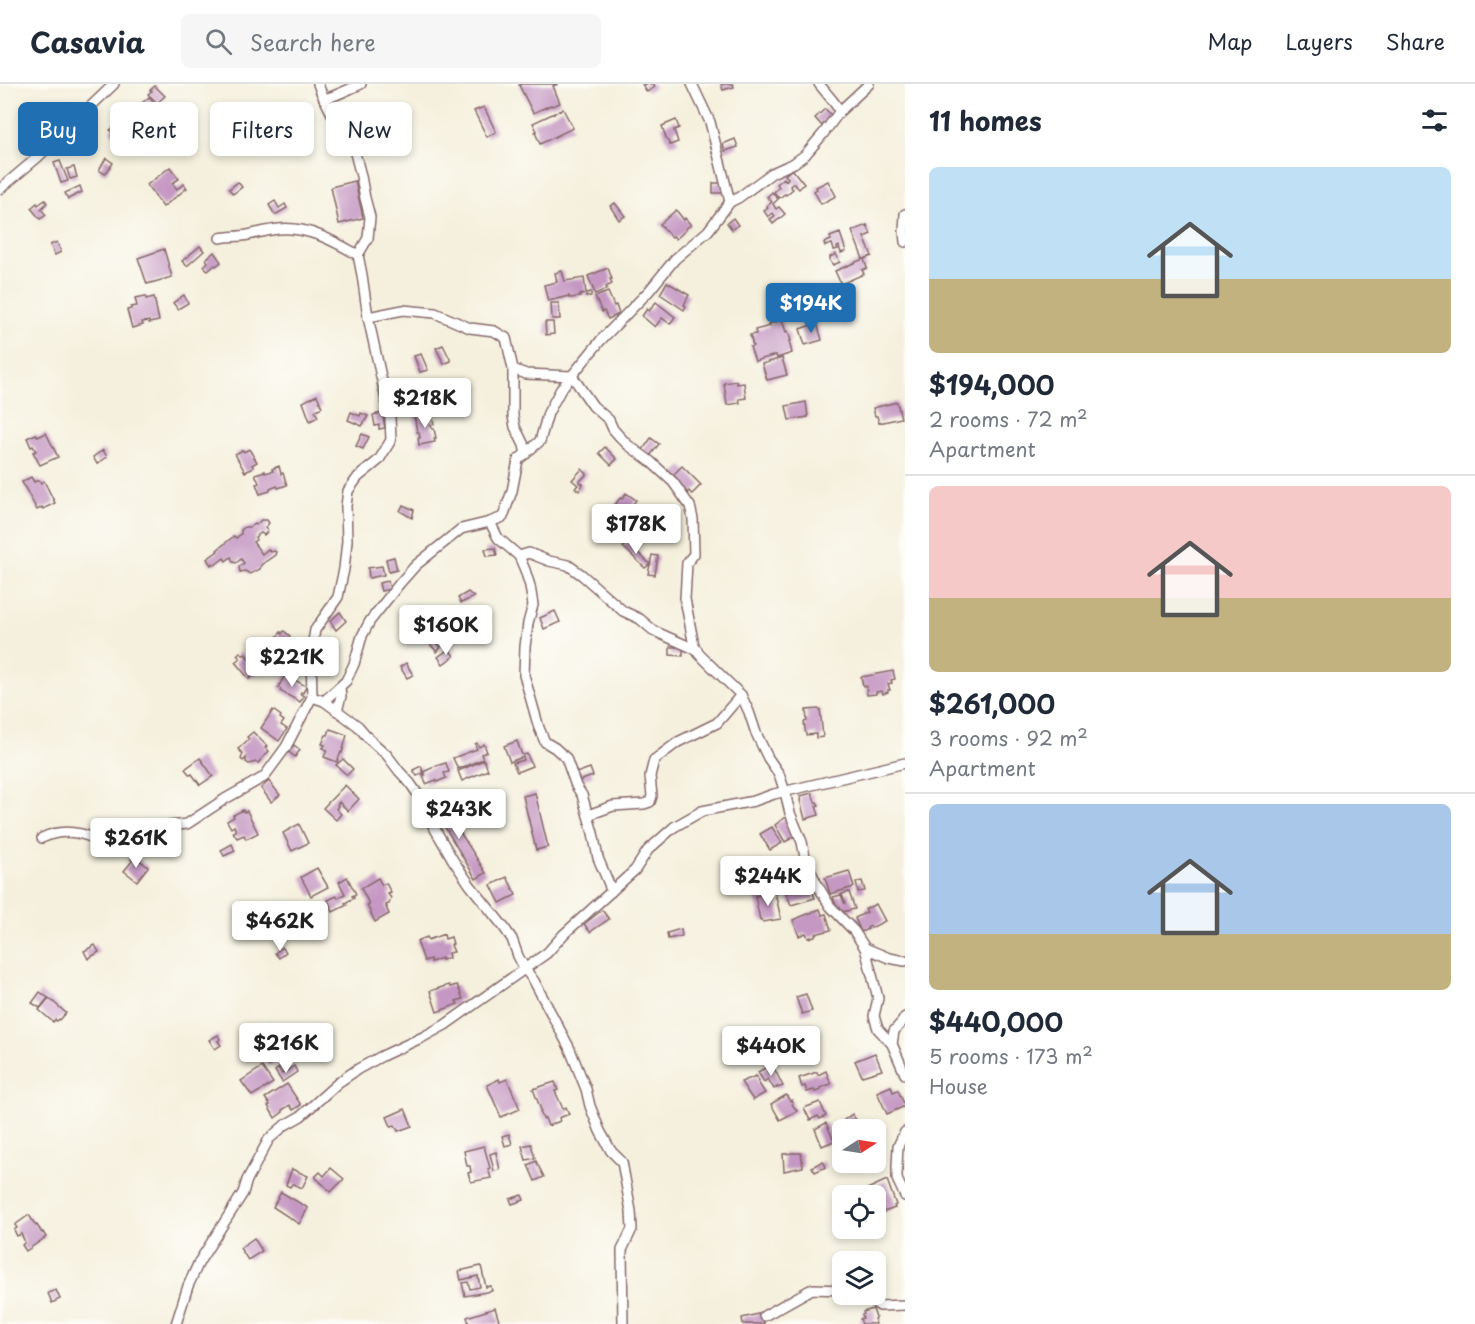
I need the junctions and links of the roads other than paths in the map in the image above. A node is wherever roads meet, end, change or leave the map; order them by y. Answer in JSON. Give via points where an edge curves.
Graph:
{"nodes":[{"id":1,"x":114,"y":84,"type":"edge"},
{"id":2,"x":318,"y":84,"type":"edge"},
{"id":3,"x":361,"y":84,"type":"edge"},
{"id":4,"x":692,"y":84,"type":"edge"},
{"id":5,"x":819,"y":84,"type":"edge"},
{"id":6,"x":869,"y":84,"type":"edge"},
{"id":7,"x":324,"y":99,"type":"junction"},
{"id":8,"x":840,"y":111,"type":"junction"},
{"id":9,"x":0,"y":189,"type":"edge"},
{"id":10,"x":730,"y":202,"type":"junction"},
{"id":11,"x":905,"y":214,"type":"edge"},
{"id":12,"x":220,"y":238,"type":"dead end"},
{"id":13,"x":905,"y":242,"type":"edge"},
{"id":14,"x":358,"y":255,"type":"junction"},
{"id":15,"x":368,"y":317,"type":"junction"},
{"id":16,"x":513,"y":369,"type":"junction"},
{"id":17,"x":572,"y":376,"type":"junction"},
{"id":18,"x":526,"y":454,"type":"junction"},
{"id":19,"x":490,"y":522,"type":"junction"},
{"id":20,"x":519,"y":556,"type":"junction"},
{"id":21,"x":697,"y":650,"type":"junction"},
{"id":22,"x":340,"y":688,"type":"junction"},
{"id":23,"x":741,"y":695,"type":"junction"},
{"id":24,"x":312,"y":697,"type":"junction"},
{"id":25,"x":324,"y":701,"type":"junction"},
{"id":26,"x":337,"y":711,"type":"junction"},
{"id":27,"x":902,"y":764,"type":"edge"},
{"id":28,"x":905,"y":773,"type":"edge"},
{"id":29,"x":785,"y":792,"type":"junction"},
{"id":30,"x":588,"y":816,"type":"junction"},
{"id":31,"x":42,"y":838,"type":"dead end"},
{"id":32,"x":611,"y":892,"type":"junction"},
{"id":33,"x":865,"y":948,"type":"junction"},
{"id":34,"x":905,"y":961,"type":"edge"},
{"id":35,"x":525,"y":969,"type":"junction"},
{"id":36,"x":905,"y":1017,"type":"edge"},
{"id":37,"x":892,"y":1044,"type":"junction"},
{"id":38,"x":905,"y":1074,"type":"edge"},
{"id":39,"x":905,"y":1132,"type":"edge"},
{"id":40,"x":905,"y":1196,"type":"edge"},
{"id":41,"x":832,"y":1290,"type":"edge"},
{"id":42,"x":879,"y":1305,"type":"edge"},
{"id":43,"x":905,"y":1305,"type":"edge"},
{"id":44,"x":764,"y":1316,"type":"dead end"},
{"id":45,"x":176,"y":1324,"type":"edge"},
{"id":46,"x":623,"y":1324,"type":"edge"}],
"edges":[{"from":1,"to":9,"type":"street"},
{"from":2,"to":7,"type":"street"},
{"from":3,"to":7,"type":"street"},
{"from":4,"to":10,"type":"street","via":[[710,122]]},
{"from":5,"to":8,"type":"street"},
{"from":6,"to":8,"type":"street"},
{"from":7,"to":14,"type":"street","via":[[355,153],[370,217],[368,238]]},
{"from":8,"to":10,"type":"street","via":[[805,155]]},
{"from":10,"to":17,"type":"street","via":[[708,231],[675,259]]},
{"from":11,"to":13,"type":"street"},
{"from":12,"to":14,"type":"street","via":[[292,228],[338,243]]},
{"from":14,"to":15,"type":"street"},
{"from":15,"to":16,"type":"street","via":[[403,310],[435,313],[470,328],[494,331],[506,338]]},
{"from":15,"to":24,"type":"street","via":[[390,418],[391,440],[379,460],[348,490],[344,569],[338,597],[315,630]]},
{"from":16,"to":17,"type":"street","via":[[526,374]]},
{"from":16,"to":18,"type":"street","via":[[513,416]]},
{"from":17,"to":18,"type":"street","via":[[548,413],[540,441]]},
{"from":17,"to":21,"type":"street","via":[[620,437],[673,482],[690,506],[694,554],[687,563],[685,599]]},
{"from":18,"to":19,"type":"street","via":[[518,460],[502,517]]},
{"from":19,"to":20,"type":"street","via":[[498,538]]},
{"from":19,"to":22,"type":"street","via":[[461,529],[416,564],[370,621]]},
{"from":20,"to":21,"type":"street","via":[[529,553],[568,566],[623,611],[654,631]]},
{"from":20,"to":30,"type":"street","via":[[533,605],[524,675],[545,742],[566,758]]},
{"from":21,"to":23,"type":"street"},
{"from":22,"to":25,"type":"street"},
{"from":22,"to":26,"type":"street"},
{"from":23,"to":29,"type":"street"},
{"from":23,"to":30,"type":"street","via":[[717,723],[678,742],[654,760],[650,802],[613,806]]},
{"from":24,"to":25,"type":"street"},
{"from":24,"to":31,"type":"street","via":[[286,747],[264,777],[187,824],[137,831],[116,848],[81,834],[53,833]]},
{"from":25,"to":26,"type":"street"},
{"from":26,"to":35,"type":"street","via":[[358,726],[410,783],[453,860],[512,939]]},
{"from":27,"to":28,"type":"street"},
{"from":27,"to":29,"type":"street"},
{"from":29,"to":32,"type":"street","via":[[702,811],[674,827]]},
{"from":29,"to":33,"type":"street","via":[[806,862],[818,886]]},
{"from":30,"to":32,"type":"street"},
{"from":32,"to":35,"type":"street"},
{"from":33,"to":34,"type":"street"},
{"from":33,"to":37,"type":"street","via":[[878,998],[874,1016]]},
{"from":35,"to":45,"type":"street","via":[[445,1025],[358,1069],[269,1139],[240,1199],[199,1262]]},
{"from":35,"to":46,"type":"street","via":[[569,1047],[600,1131],[622,1162],[632,1229],[622,1250]]},
{"from":36,"to":37,"type":"street","via":[[894,1031]]},
{"from":37,"to":38,"type":"street"},
{"from":39,"to":40,"type":"street","via":[[898,1146],[897,1166],[897,1179]]},
{"from":41,"to":44,"type":"street","via":[[812,1289]]},
{"from":42,"to":43,"type":"street"}]}
